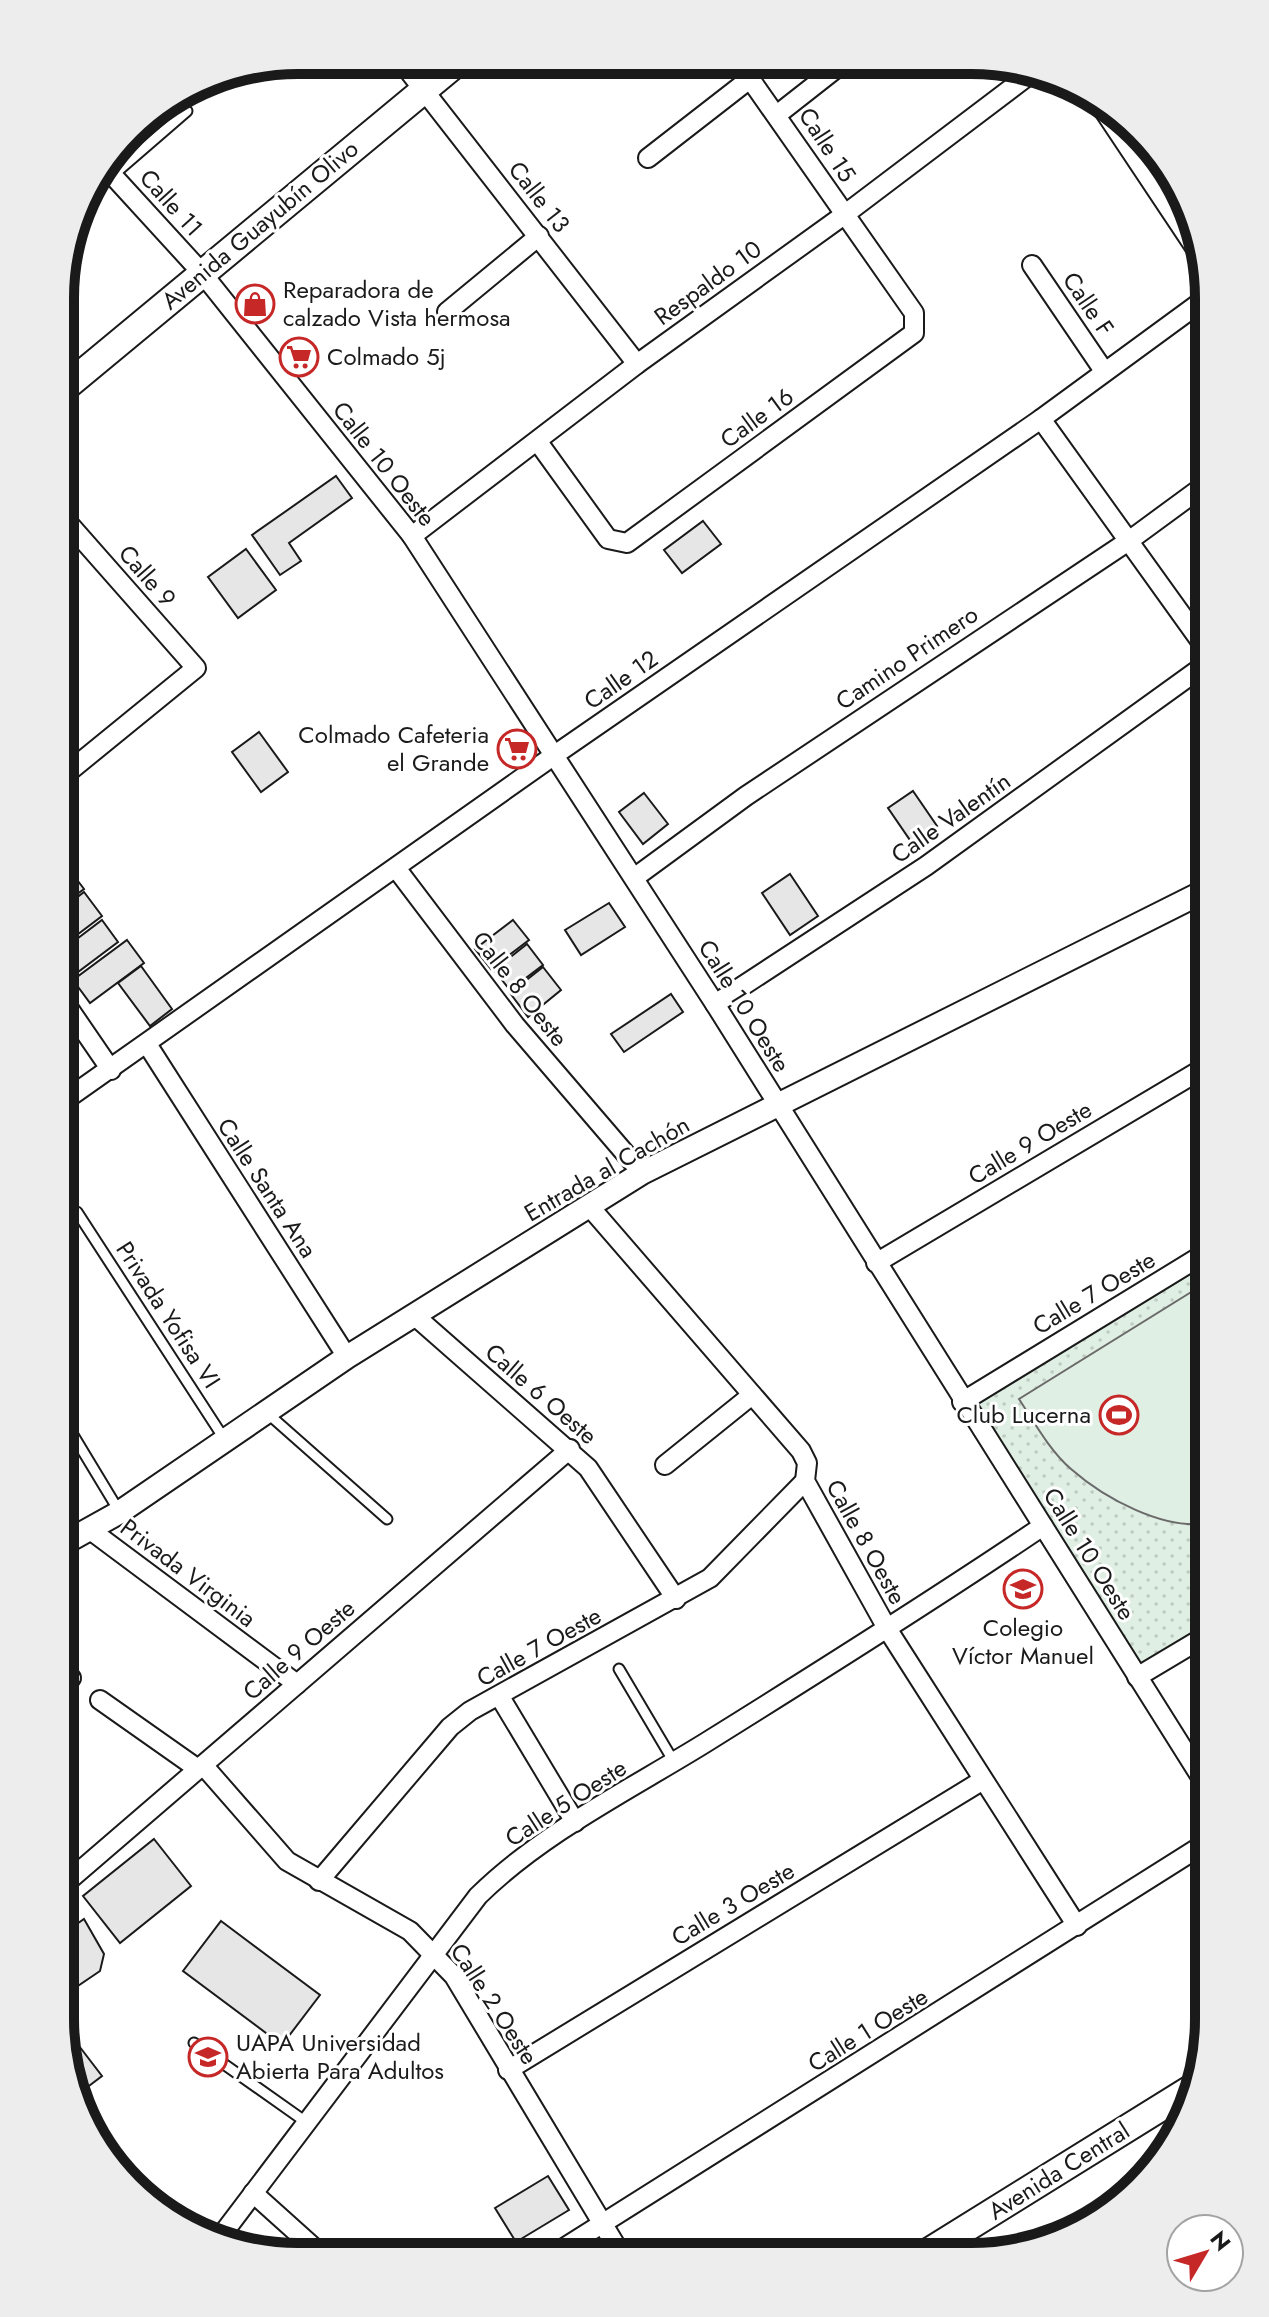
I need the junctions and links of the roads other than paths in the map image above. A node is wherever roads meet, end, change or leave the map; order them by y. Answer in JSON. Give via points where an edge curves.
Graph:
{"nodes":[{"id":1,"x":413,"y":74,"type":"edge"},
{"id":2,"x":443,"y":74,"type":"edge"},
{"id":3,"x":741,"y":74,"type":"edge"},
{"id":4,"x":748,"y":74,"type":"edge"},
{"id":5,"x":829,"y":74,"type":"edge"},
{"id":6,"x":1022,"y":80,"type":"edge"},
{"id":7,"x":425,"y":88,"type":"junction"},
{"id":8,"x":187,"y":111,"type":"dead end"},
{"id":9,"x":778,"y":114,"type":"junction"},
{"id":10,"x":1120,"y":131,"type":"edge"},
{"id":11,"x":648,"y":158,"type":"dead end"},
{"id":12,"x":121,"y":161,"type":"edge"},
{"id":13,"x":112,"y":174,"type":"edge"},
{"id":14,"x":1175,"y":206,"type":"edge"},
{"id":15,"x":844,"y":215,"type":"junction"},
{"id":16,"x":539,"y":236,"type":"junction"},
{"id":17,"x":1032,"y":265,"type":"dead end"},
{"id":18,"x":202,"y":273,"type":"junction"},
{"id":19,"x":1195,"y":306,"type":"edge"},
{"id":20,"x":447,"y":312,"type":"dead end"},
{"id":21,"x":637,"y":364,"type":"junction"},
{"id":22,"x":1104,"y":371,"type":"junction"},
{"id":23,"x":74,"y":380,"type":"edge"},
{"id":24,"x":1041,"y":419,"type":"junction"},
{"id":25,"x":538,"y":442,"type":"junction"},
{"id":26,"x":1195,"y":492,"type":"edge"},
{"id":27,"x":74,"y":530,"type":"edge"},
{"id":28,"x":412,"y":536,"type":"junction"},
{"id":29,"x":1130,"y":540,"type":"junction"},
{"id":30,"x":1195,"y":633,"type":"edge"},
{"id":31,"x":1195,"y":672,"type":"edge"},
{"id":32,"x":556,"y":754,"type":"junction"},
{"id":33,"x":74,"y":767,"type":"edge"},
{"id":34,"x":396,"y":868,"type":"junction"},
{"id":35,"x":634,"y":878,"type":"junction"},
{"id":36,"x":1195,"y":896,"type":"edge"},
{"id":37,"x":715,"y":1004,"type":"junction"},
{"id":38,"x":74,"y":1016,"type":"edge"},
{"id":39,"x":147,"y":1044,"type":"junction"},
{"id":40,"x":111,"y":1070,"type":"junction"},
{"id":41,"x":1195,"y":1073,"type":"edge"},
{"id":42,"x":74,"y":1094,"type":"edge"},
{"id":43,"x":777,"y":1103,"type":"junction"},
{"id":44,"x":642,"y":1173,"type":"junction"},
{"id":45,"x":589,"y":1206,"type":"junction"},
{"id":46,"x":77,"y":1212,"type":"dead end"},
{"id":47,"x":1195,"y":1260,"type":"edge"},
{"id":48,"x":876,"y":1263,"type":"junction"},
{"id":49,"x":415,"y":1316,"type":"junction"},
{"id":50,"x":347,"y":1357,"type":"junction"},
{"id":51,"x":752,"y":1395,"type":"junction"},
{"id":52,"x":962,"y":1402,"type":"junction"},
{"id":53,"x":266,"y":1412,"type":"junction"},
{"id":54,"x":74,"y":1436,"type":"edge"},
{"id":55,"x":225,"y":1440,"type":"junction"},
{"id":56,"x":570,"y":1449,"type":"junction"},
{"id":57,"x":665,"y":1465,"type":"dead end"},
{"id":58,"x":805,"y":1481,"type":"junction"},
{"id":59,"x":120,"y":1512,"type":"junction"},
{"id":60,"x":387,"y":1519,"type":"dead end"},
{"id":61,"x":1043,"y":1526,"type":"junction"},
{"id":62,"x":89,"y":1529,"type":"junction"},
{"id":63,"x":74,"y":1538,"type":"edge"},
{"id":64,"x":676,"y":1599,"type":"junction"},
{"id":65,"x":888,"y":1630,"type":"junction"},
{"id":66,"x":1195,"y":1642,"type":"edge"},
{"id":67,"x":619,"y":1669,"type":"dead end"},
{"id":68,"x":1137,"y":1677,"type":"junction"},
{"id":69,"x":297,"y":1684,"type":"junction"},
{"id":70,"x":500,"y":1697,"type":"junction"},
{"id":71,"x":100,"y":1700,"type":"dead end"},
{"id":72,"x":674,"y":1762,"type":"junction"},
{"id":73,"x":200,"y":1767,"type":"junction"},
{"id":74,"x":1195,"y":1768,"type":"edge"},
{"id":75,"x":983,"y":1780,"type":"junction"},
{"id":76,"x":575,"y":1822,"type":"junction"},
{"id":77,"x":1195,"y":1850,"type":"edge"},
{"id":78,"x":74,"y":1876,"type":"edge"},
{"id":79,"x":319,"y":1881,"type":"junction"},
{"id":80,"x":1077,"y":1926,"type":"junction"},
{"id":81,"x":435,"y":1953,"type":"junction"},
{"id":82,"x":194,"y":2043,"type":"dead end"},
{"id":83,"x":508,"y":2070,"type":"junction"},
{"id":84,"x":1182,"y":2094,"type":"edge"},
{"id":85,"x":306,"y":2122,"type":"junction"},
{"id":86,"x":253,"y":2193,"type":"junction"},
{"id":87,"x":603,"y":2225,"type":"junction"},
{"id":88,"x":225,"y":2230,"type":"edge"},
{"id":89,"x":309,"y":2243,"type":"edge"},
{"id":90,"x":573,"y":2243,"type":"edge"},
{"id":91,"x":614,"y":2243,"type":"edge"},
{"id":92,"x":943,"y":2243,"type":"edge"}],
"edges":[{"from":1,"to":7,"type":"street","name":"Calle 13"},
{"from":2,"to":7,"type":"main road","name":"Avenida Guayubín Olivo"},
{"from":3,"to":11,"type":"street"},
{"from":4,"to":9,"type":"street","name":"Calle 15"},
{"from":5,"to":9,"type":"street"},
{"from":6,"to":15,"type":"street","name":"Respaldo 10"},
{"from":7,"to":16,"type":"street","name":"Calle 13"},
{"from":7,"to":18,"type":"main road","name":"Avenida Guayubín Olivo"},
{"from":8,"to":12,"type":"lane"},
{"from":9,"to":15,"type":"street","name":"Calle 15"},
{"from":10,"to":14,"type":"street"},
{"from":13,"to":18,"type":"street","name":"Calle 11"},
{"from":15,"to":21,"type":"street","name":"Respaldo 10"},
{"from":15,"to":25,"type":"street","name":"Calle 16","via":[[914,313],[914,333],[627,543],[608,539]]},
{"from":16,"to":20,"type":"street"},
{"from":16,"to":21,"type":"street","name":"Calle 13"},
{"from":17,"to":22,"type":"street","name":"Calle F"},
{"from":18,"to":23,"type":"main road","name":"Avenida Guayubín Olivo"},
{"from":18,"to":28,"type":"street","name":"Calle 10 Oeste"},
{"from":19,"to":22,"type":"street","name":"Calle 12"},
{"from":21,"to":25,"type":"street","name":"Respaldo 10"},
{"from":22,"to":24,"type":"street","name":"Calle 12"},
{"from":24,"to":29,"type":"street"},
{"from":24,"to":32,"type":"street","name":"Calle 12"},
{"from":25,"to":28,"type":"street","name":"Respaldo 10"},
{"from":26,"to":29,"type":"street","name":"Camino Primero"},
{"from":27,"to":33,"type":"street","name":"Calle 9","via":[[196,668]]},
{"from":28,"to":32,"type":"street","name":"Calle 10 Oeste"},
{"from":29,"to":30,"type":"street"},
{"from":29,"to":35,"type":"street","name":"Camino Primero","via":[[838,733]]},
{"from":31,"to":37,"type":"street","name":"Calle Valentín","via":[[926,866]]},
{"from":32,"to":34,"type":"street","name":"Calle 12"},
{"from":32,"to":35,"type":"street","name":"Calle 10 Oeste"},
{"from":34,"to":39,"type":"street","name":"Calle 12"},
{"from":34,"to":44,"type":"street","name":"Calle 8 Oeste","via":[[515,1025]]},
{"from":35,"to":37,"type":"street","name":"Calle 10 Oeste"},
{"from":36,"to":43,"type":"street","name":"Entrada al Cachón"},
{"from":37,"to":43,"type":"street","name":"Calle 10 Oeste"},
{"from":38,"to":40,"type":"street"},
{"from":39,"to":40,"type":"street","name":"Calle 12"},
{"from":39,"to":50,"type":"street","name":"Calle Santa Ana"},
{"from":40,"to":42,"type":"street","name":"Calle 12"},
{"from":41,"to":48,"type":"street","name":"Calle 9 Oeste"},
{"from":43,"to":44,"type":"street","name":"Entrada al Cachón"},
{"from":43,"to":48,"type":"street","name":"Calle 10 Oeste"},
{"from":44,"to":45,"type":"street","name":"Entrada al Cachón"},
{"from":45,"to":49,"type":"street","name":"Entrada al Cachón"},
{"from":45,"to":51,"type":"street","name":"Calle 8 Oeste"},
{"from":46,"to":55,"type":"lane","name":"Privada Yofisa VI"},
{"from":47,"to":52,"type":"street","name":"Calle 7 Oeste"},
{"from":48,"to":52,"type":"street","name":"Calle 10 Oeste"},
{"from":49,"to":50,"type":"street","name":"Entrada al Cachón"},
{"from":49,"to":56,"type":"street","name":"Calle 6 Oeste"},
{"from":50,"to":53,"type":"street","name":"Entrada al Cachón"},
{"from":51,"to":57,"type":"street"},
{"from":51,"to":58,"type":"street","name":"Calle 8 Oeste","via":[[801,1451],[807,1463]]},
{"from":52,"to":61,"type":"street","name":"Calle 10 Oeste"},
{"from":53,"to":55,"type":"street","name":"Entrada al Cachón"},
{"from":53,"to":60,"type":"lane"},
{"from":54,"to":59,"type":"lane"},
{"from":55,"to":59,"type":"street","name":"Entrada al Cachón"},
{"from":56,"to":64,"type":"street","name":"Calle 6 Oeste"},
{"from":56,"to":69,"type":"street","name":"Calle 9 Oeste"},
{"from":58,"to":64,"type":"street","name":"Calle 7 Oeste","via":[[710,1578]]},
{"from":58,"to":65,"type":"street","name":"Calle 8 Oeste"},
{"from":59,"to":62,"type":"street","name":"Entrada al Cachón"},
{"from":61,"to":65,"type":"street","name":"Calle 5 Oeste"},
{"from":61,"to":68,"type":"street","name":"Calle 10 Oeste"},
{"from":62,"to":63,"type":"street","name":"Entrada al Cachón"},
{"from":62,"to":69,"type":"street","name":"Privada Virginia"},
{"from":64,"to":70,"type":"street","name":"Calle 7 Oeste"},
{"from":65,"to":72,"type":"street","name":"Calle 5 Oeste"},
{"from":65,"to":75,"type":"street","name":"Calle 8 Oeste"},
{"from":66,"to":68,"type":"street"},
{"from":67,"to":72,"type":"lane"},
{"from":68,"to":74,"type":"street","name":"Calle 10 Oeste"},
{"from":69,"to":73,"type":"street","name":"Calle 9 Oeste"},
{"from":70,"to":76,"type":"street"},
{"from":70,"to":79,"type":"street","name":"Calle 7 Oeste","via":[[450,1727]]},
{"from":71,"to":73,"type":"street","name":"Calle 2 Oeste"},
{"from":72,"to":76,"type":"street","name":"Calle 5 Oeste"},
{"from":73,"to":78,"type":"street","name":"Calle 9 Oeste"},
{"from":73,"to":79,"type":"street","name":"Calle 2 Oeste","via":[[287,1861]]},
{"from":75,"to":80,"type":"street","name":"Calle 8 Oeste"},
{"from":75,"to":83,"type":"street","name":"Calle 3 Oeste"},
{"from":76,"to":81,"type":"street","name":"Calle 5 Oeste","via":[[498,1877]]},
{"from":77,"to":80,"type":"street","name":"Calle 1 Oeste"},
{"from":79,"to":81,"type":"street","name":"Calle 2 Oeste","via":[[410,1931]]},
{"from":80,"to":87,"type":"street","name":"Calle 1 Oeste"},
{"from":81,"to":83,"type":"street","name":"Calle 2 Oeste"},
{"from":81,"to":85,"type":"street","name":"Calle 5 Oeste"},
{"from":82,"to":85,"type":"lane"},
{"from":83,"to":87,"type":"street","name":"Calle 2 Oeste"},
{"from":84,"to":92,"type":"main road","name":"Avenida Central"},
{"from":85,"to":86,"type":"street","name":"Calle 5 Oeste"},
{"from":86,"to":88,"type":"street","name":"Calle 5 Oeste"},
{"from":86,"to":89,"type":"street"},
{"from":87,"to":90,"type":"street","name":"Calle 1 Oeste"},
{"from":87,"to":91,"type":"street","name":"Calle 2 Oeste"}]}
